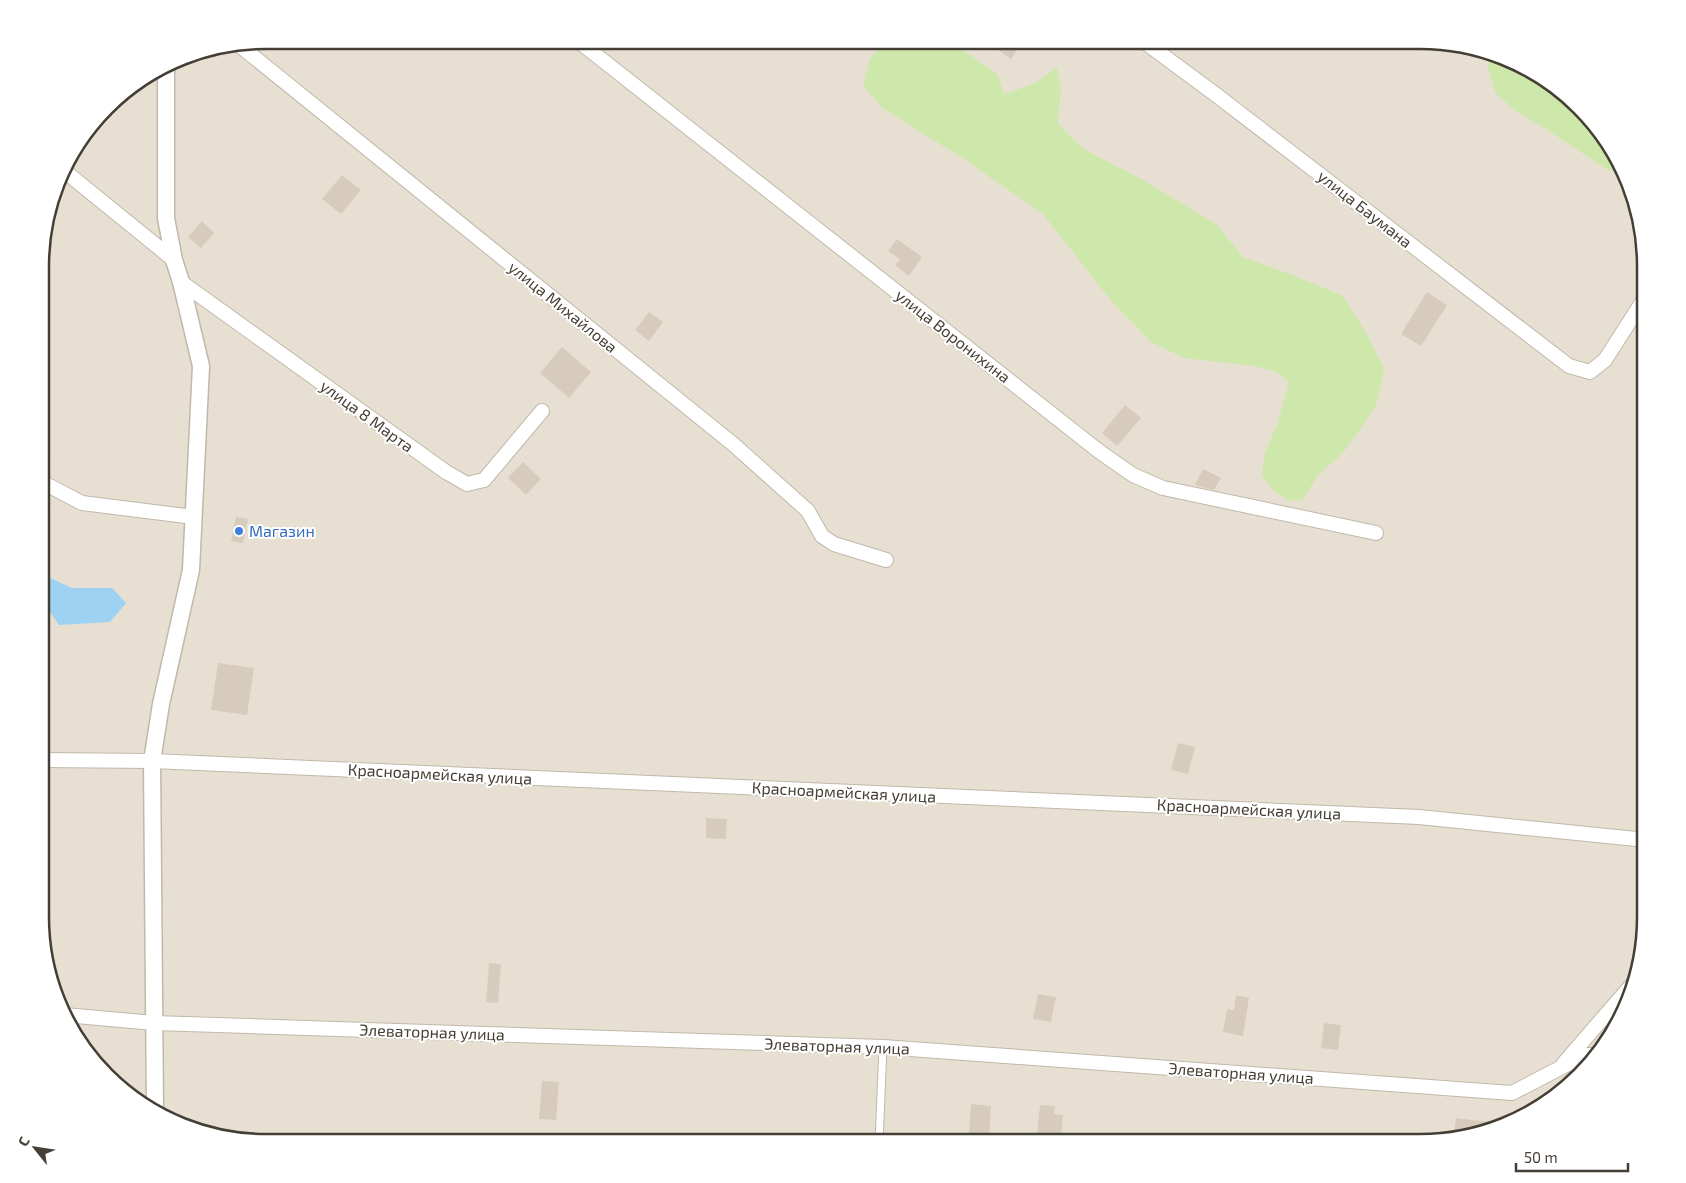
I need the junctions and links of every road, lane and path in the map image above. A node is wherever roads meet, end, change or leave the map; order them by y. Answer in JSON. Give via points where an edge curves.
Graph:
{"nodes":[{"id":1,"x":588,"y":49,"type":"edge"},
{"id":2,"x":1154,"y":49,"type":"edge"},
{"id":3,"x":245,"y":50,"type":"edge"},
{"id":4,"x":166,"y":73,"type":"edge"},
{"id":5,"x":69,"y":175,"type":"edge"},
{"id":6,"x":174,"y":260,"type":"junction"},
{"id":7,"x":181,"y":282,"type":"junction"},
{"id":8,"x":1637,"y":310,"type":"edge"},
{"id":9,"x":542,"y":411,"type":"dead end"},
{"id":10,"x":49,"y":486,"type":"edge"},
{"id":11,"x":194,"y":517,"type":"junction"},
{"id":12,"x":1376,"y":534,"type":"dead end"},
{"id":13,"x":886,"y":560,"type":"dead end"},
{"id":14,"x":49,"y":760,"type":"edge"},
{"id":15,"x":152,"y":761,"type":"junction"},
{"id":16,"x":1637,"y":839,"type":"edge"},
{"id":17,"x":1623,"y":995,"type":"edge"},
{"id":18,"x":72,"y":1016,"type":"edge"},
{"id":19,"x":154,"y":1023,"type":"junction"},
{"id":20,"x":883,"y":1046,"type":"junction"},
{"id":21,"x":1587,"y":1055,"type":"edge"},
{"id":22,"x":1560,"y":1067,"type":"junction"},
{"id":23,"x":155,"y":1104,"type":"edge"},
{"id":24,"x":879,"y":1134,"type":"edge"}],
"edges":[{"from":1,"to":12,"type":"street","name":"улица Воронихина","via":[[1133,475],[1164,488]]},
{"from":2,"to":8,"type":"street","name":"улица Баумана","via":[[1568,366],[1590,372],[1605,360]]},
{"from":3,"to":13,"type":"street","name":"улица Михайлова","via":[[732,444],[808,511],[822,536],[834,544]]},
{"from":4,"to":6,"type":"street","via":[[166,218]]},
{"from":5,"to":6,"type":"street"},
{"from":6,"to":7,"type":"street"},
{"from":7,"to":9,"type":"street","name":"улица 8 Марта","via":[[467,484],[484,480]]},
{"from":7,"to":11,"type":"street","via":[[200,366]]},
{"from":10,"to":11,"type":"street","via":[[82,503]]},
{"from":11,"to":15,"type":"street","via":[[191,570],[161,704]]},
{"from":14,"to":15,"type":"street","name":"Красноармейская улица"},
{"from":15,"to":16,"type":"street","name":"Красноармейская улица","via":[[1419,817]]},
{"from":15,"to":19,"type":"street"},
{"from":17,"to":22,"type":"street"},
{"from":18,"to":19,"type":"street","name":"Элеваторная улица"},
{"from":19,"to":20,"type":"street","name":"Элеваторная улица"},
{"from":19,"to":23,"type":"street"},
{"from":20,"to":22,"type":"street","name":"Элеваторная улица","via":[[1512,1093]]},
{"from":20,"to":24,"type":"lane"},
{"from":21,"to":22,"type":"street","name":"Элеваторная улица"}]}
